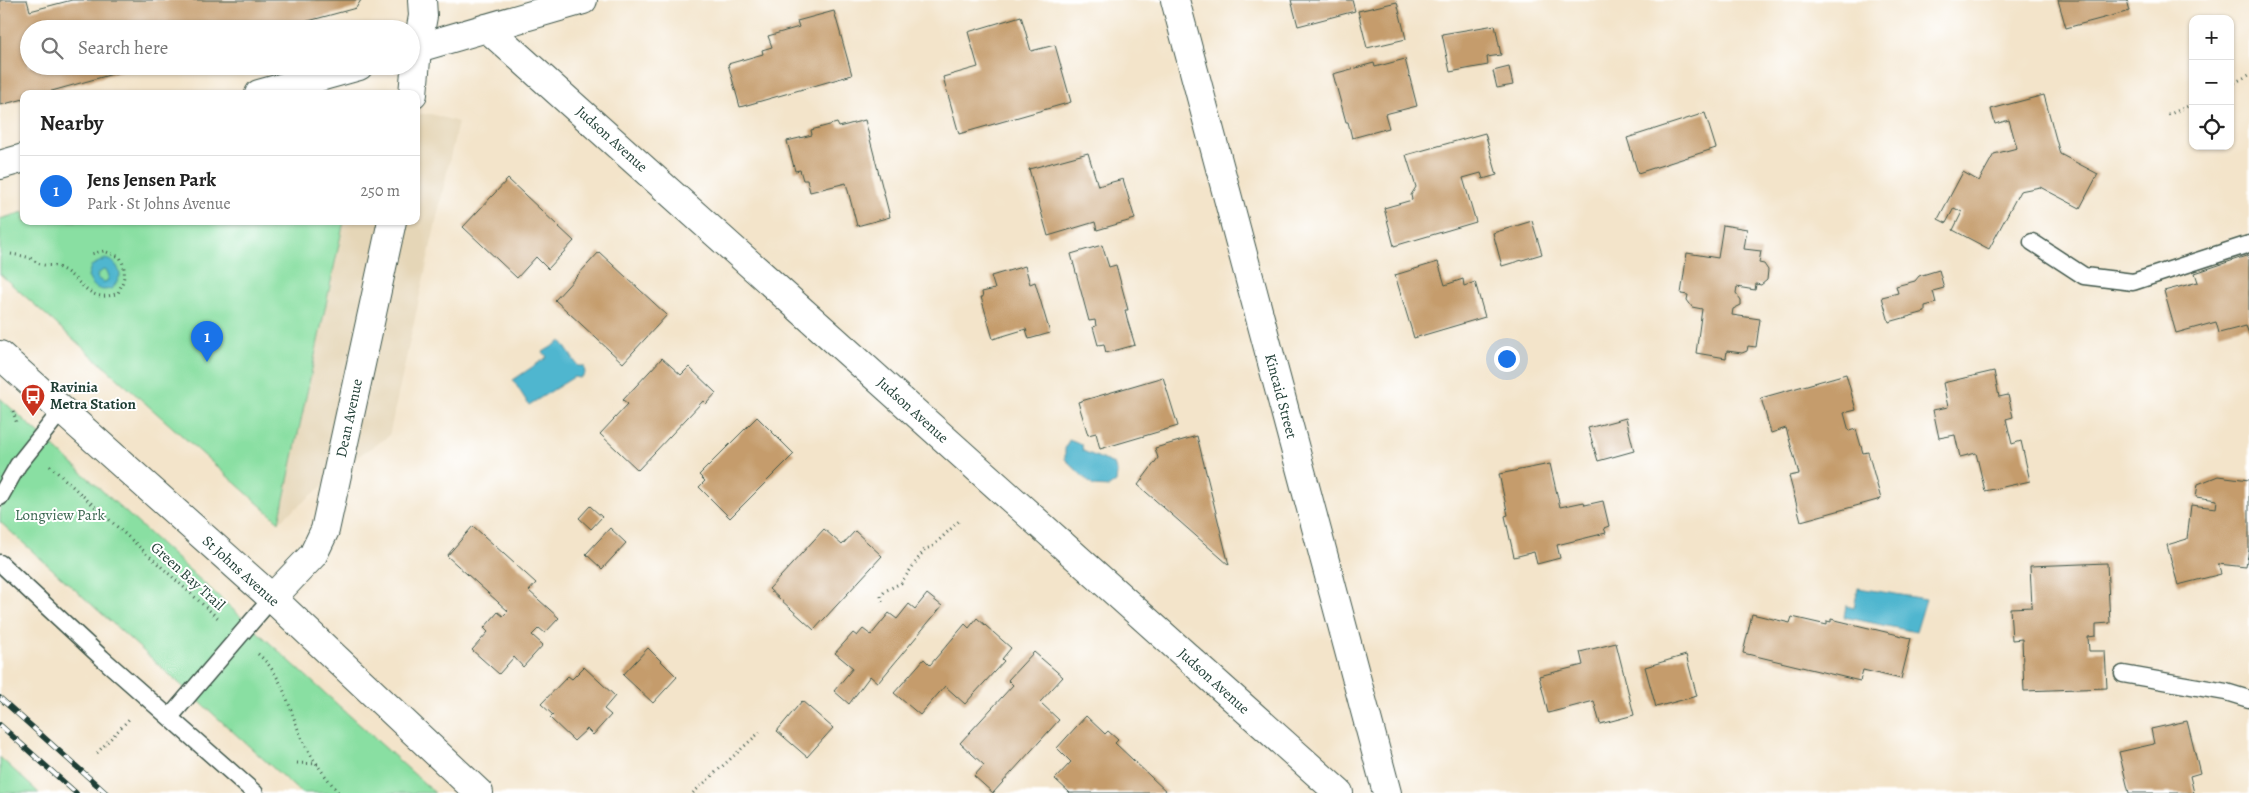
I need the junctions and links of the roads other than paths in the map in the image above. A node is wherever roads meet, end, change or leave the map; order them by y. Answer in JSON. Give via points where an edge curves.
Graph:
{"nodes":[{"id":1,"x":422,"y":0,"type":"edge"},
{"id":2,"x":583,"y":0,"type":"edge"},
{"id":3,"x":1175,"y":0,"type":"edge"},
{"id":4,"x":420,"y":27,"type":"edge"},
{"id":5,"x":487,"y":28,"type":"junction"},
{"id":6,"x":420,"y":48,"type":"edge"},
{"id":7,"x":327,"y":75,"type":"edge"},
{"id":8,"x":413,"y":75,"type":"edge"},
{"id":9,"x":273,"y":90,"type":"edge"},
{"id":10,"x":413,"y":90,"type":"edge"},
{"id":11,"x":20,"y":159,"type":"edge"},
{"id":12,"x":0,"y":165,"type":"edge"},
{"id":13,"x":391,"y":225,"type":"edge"},
{"id":14,"x":2032,"y":242,"type":"dead end"},
{"id":15,"x":2249,"y":244,"type":"edge"},
{"id":16,"x":0,"y":355,"type":"edge"},
{"id":17,"x":61,"y":411,"type":"junction"},
{"id":18,"x":0,"y":497,"type":"edge"},
{"id":19,"x":0,"y":563,"type":"edge"},
{"id":20,"x":272,"y":598,"type":"junction"},
{"id":21,"x":2123,"y":674,"type":"dead end"},
{"id":22,"x":2249,"y":699,"type":"edge"},
{"id":23,"x":170,"y":717,"type":"junction"},
{"id":24,"x":255,"y":793,"type":"edge"},
{"id":25,"x":479,"y":793,"type":"edge"},
{"id":26,"x":1339,"y":793,"type":"edge"},
{"id":27,"x":1388,"y":793,"type":"edge"}],
"edges":[{"from":1,"to":4,"type":"street"},
{"from":2,"to":5,"type":"street"},
{"from":3,"to":27,"type":"street","name":"Kincaid Street"},
{"from":5,"to":6,"type":"street"},
{"from":5,"to":26,"type":"street","name":"Judson Avenue"},
{"from":7,"to":9,"type":"street"},
{"from":8,"to":10,"type":"street"},
{"from":11,"to":12,"type":"street"},
{"from":13,"to":20,"type":"street","name":"Dean Avenue","via":[[325,530],[314,555]]},
{"from":14,"to":15,"type":"lane","via":[[2084,276],[2133,282]]},
{"from":16,"to":17,"type":"street","name":"St Johns Avenue"},
{"from":17,"to":18,"type":"lane","via":[[18,465]]},
{"from":17,"to":20,"type":"street","name":"St Johns Avenue"},
{"from":19,"to":23,"type":"lane"},
{"from":20,"to":23,"type":"lane"},
{"from":20,"to":25,"type":"street","name":"St Johns Avenue"},
{"from":21,"to":22,"type":"lane"},
{"from":23,"to":24,"type":"lane"}]}
